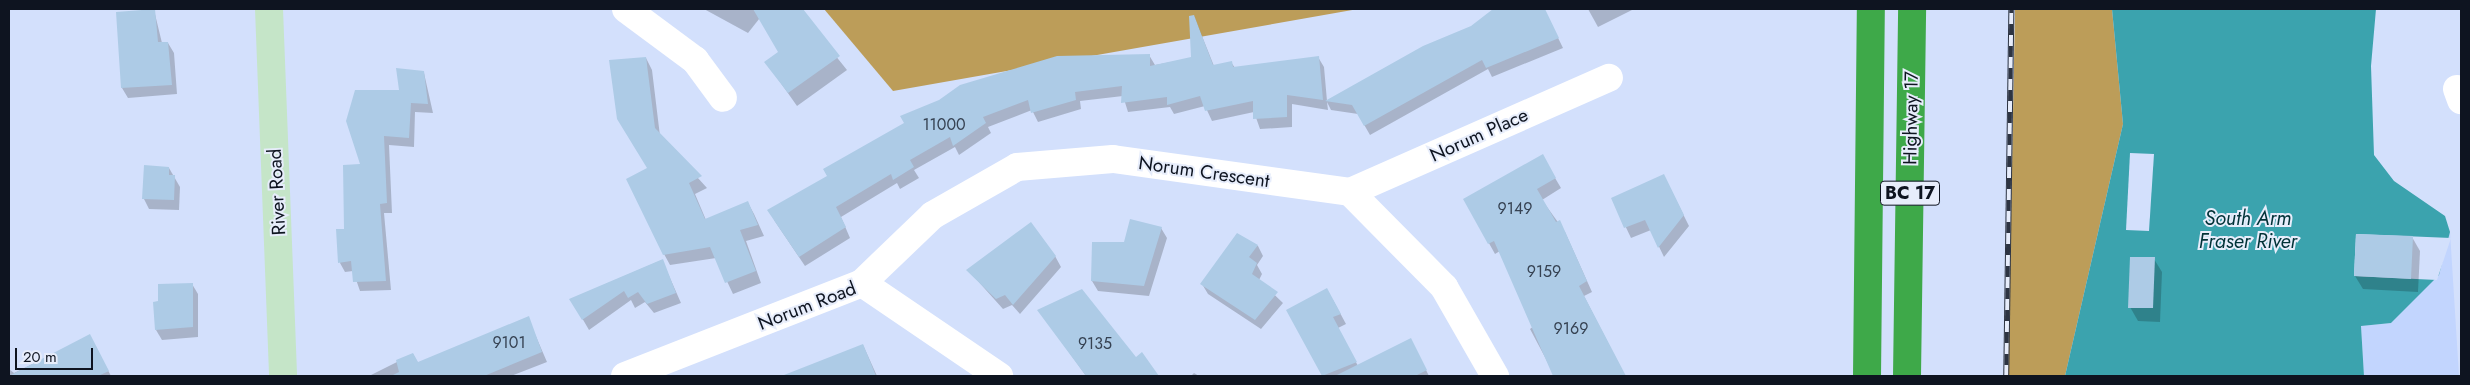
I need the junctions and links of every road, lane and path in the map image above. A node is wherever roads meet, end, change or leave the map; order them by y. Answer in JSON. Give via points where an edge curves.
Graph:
{"nodes":[{"id":1,"x":269,"y":9,"type":"edge"},
{"id":2,"x":626,"y":9,"type":"edge"},
{"id":3,"x":1871,"y":9,"type":"edge"},
{"id":4,"x":1912,"y":9,"type":"edge"},
{"id":5,"x":1609,"y":78,"type":"dead end"},
{"id":6,"x":723,"y":98,"type":"dead end"},
{"id":7,"x":1350,"y":192,"type":"junction"},
{"id":8,"x":862,"y":283,"type":"junction"},
{"id":9,"x":281,"y":375,"type":"edge"},
{"id":10,"x":625,"y":376,"type":"edge"},
{"id":11,"x":999,"y":376,"type":"edge"},
{"id":12,"x":1496,"y":376,"type":"edge"},
{"id":13,"x":1867,"y":376,"type":"edge"},
{"id":14,"x":1907,"y":376,"type":"edge"}],
"edges":[{"from":1,"to":9,"type":"street","name":"River Road"},
{"from":2,"to":6,"type":"street","via":[[695,60]]},
{"from":3,"to":13,"type":"highway","number":"BC 17"},
{"from":4,"to":14,"type":"highway","name":"Highway 17","number":"BC 17"},
{"from":5,"to":7,"type":"street","name":"Norum Place"},
{"from":7,"to":8,"type":"street","name":"Norum Crescent","via":[[1113,159],[1017,167],[933,215]]},
{"from":7,"to":12,"type":"street","via":[[1444,288]]},
{"from":8,"to":10,"type":"street","name":"Norum Road"},
{"from":8,"to":11,"type":"street","name":"Norum Road"}]}
